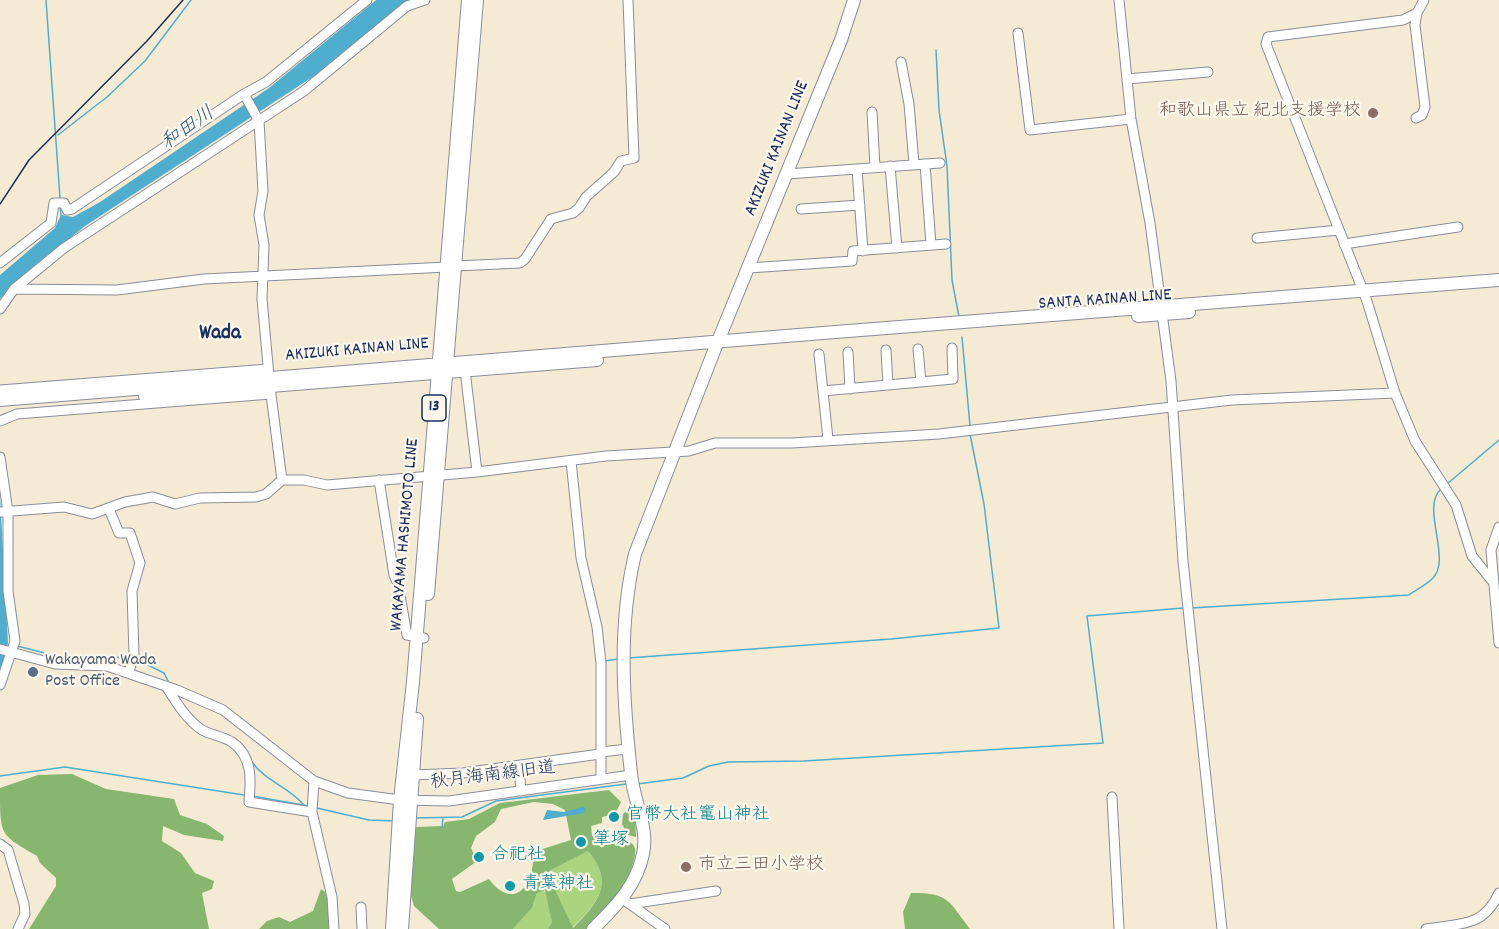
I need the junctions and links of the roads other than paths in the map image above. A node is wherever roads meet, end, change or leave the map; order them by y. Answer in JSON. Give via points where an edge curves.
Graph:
{"nodes":[{"id":1,"x":367,"y":0,"type":"edge"},
{"id":2,"x":425,"y":0,"type":"edge"},
{"id":3,"x":468,"y":0,"type":"edge"},
{"id":4,"x":477,"y":0,"type":"edge"},
{"id":5,"x":628,"y":0,"type":"edge"},
{"id":6,"x":854,"y":0,"type":"edge"},
{"id":7,"x":1119,"y":0,"type":"edge"},
{"id":8,"x":1424,"y":0,"type":"edge"},
{"id":9,"x":1417,"y":13,"type":"junction"},
{"id":10,"x":1018,"y":33,"type":"dead end"},
{"id":11,"x":902,"y":62,"type":"dead end"},
{"id":12,"x":1208,"y":72,"type":"dead end"},
{"id":13,"x":1127,"y":79,"type":"junction"},
{"id":14,"x":245,"y":95,"type":"junction"},
{"id":15,"x":872,"y":112,"type":"dead end"},
{"id":16,"x":1416,"y":118,"type":"dead end"},
{"id":17,"x":1131,"y":120,"type":"junction"},
{"id":18,"x":259,"y":121,"type":"junction"},
{"id":19,"x":940,"y":163,"type":"dead end"},
{"id":20,"x":914,"y":164,"type":"junction"},
{"id":21,"x":925,"y":164,"type":"junction"},
{"id":22,"x":890,"y":166,"type":"junction"},
{"id":23,"x":875,"y":167,"type":"junction"},
{"id":24,"x":857,"y":169,"type":"junction"},
{"id":25,"x":787,"y":174,"type":"junction"},
{"id":26,"x":860,"y":205,"type":"junction"},
{"id":27,"x":801,"y":209,"type":"dead end"},
{"id":28,"x":1458,"y":227,"type":"dead end"},
{"id":29,"x":1338,"y":230,"type":"junction"},
{"id":30,"x":1257,"y":238,"type":"dead end"},
{"id":31,"x":946,"y":244,"type":"dead end"},
{"id":32,"x":1344,"y":244,"type":"junction"},
{"id":33,"x":931,"y":245,"type":"junction"},
{"id":34,"x":897,"y":248,"type":"junction"},
{"id":35,"x":863,"y":250,"type":"junction"},
{"id":36,"x":0,"y":263,"type":"edge"},
{"id":37,"x":451,"y":266,"type":"junction"},
{"id":38,"x":749,"y":268,"type":"junction"},
{"id":39,"x":263,"y":275,"type":"junction"},
{"id":40,"x":1499,"y":280,"type":"edge"},
{"id":41,"x":1499,"y":287,"type":"edge"},
{"id":42,"x":14,"y":289,"type":"junction"},
{"id":43,"x":1364,"y":294,"type":"junction"},
{"id":44,"x":0,"y":309,"type":"edge"},
{"id":45,"x":1162,"y":310,"type":"junction"},
{"id":46,"x":715,"y":347,"type":"junction"},
{"id":47,"x":952,"y":348,"type":"dead end"},
{"id":48,"x":918,"y":349,"type":"dead end"},
{"id":49,"x":886,"y":350,"type":"dead end"},
{"id":50,"x":848,"y":352,"type":"dead end"},
{"id":51,"x":819,"y":354,"type":"dead end"},
{"id":52,"x":442,"y":368,"type":"junction"},
{"id":53,"x":465,"y":370,"type":"junction"},
{"id":54,"x":269,"y":382,"type":"junction"},
{"id":55,"x":921,"y":382,"type":"junction"},
{"id":56,"x":888,"y":385,"type":"junction"},
{"id":57,"x":850,"y":389,"type":"junction"},
{"id":58,"x":0,"y":390,"type":"edge"},
{"id":59,"x":823,"y":391,"type":"junction"},
{"id":60,"x":122,"y":393,"type":"junction"},
{"id":61,"x":1395,"y":393,"type":"junction"},
{"id":62,"x":0,"y":400,"type":"edge"},
{"id":63,"x":0,"y":406,"type":"edge"},
{"id":64,"x":1173,"y":406,"type":"junction"},
{"id":65,"x":0,"y":421,"type":"edge"},
{"id":66,"x":828,"y":439,"type":"junction"},
{"id":67,"x":675,"y":451,"type":"junction"},
{"id":68,"x":0,"y":457,"type":"edge"},
{"id":69,"x":572,"y":461,"type":"junction"},
{"id":70,"x":477,"y":472,"type":"junction"},
{"id":71,"x":435,"y":475,"type":"junction"},
{"id":72,"x":282,"y":480,"type":"junction"},
{"id":73,"x":379,"y":480,"type":"junction"},
{"id":74,"x":109,"y":509,"type":"junction"},
{"id":75,"x":4,"y":512,"type":"edge"},
{"id":76,"x":1499,"y":527,"type":"edge"},
{"id":77,"x":1493,"y":582,"type":"junction"},
{"id":78,"x":420,"y":637,"type":"junction"},
{"id":79,"x":1499,"y":643,"type":"edge"},
{"id":80,"x":7,"y":652,"type":"edge"},
{"id":81,"x":129,"y":672,"type":"junction"},
{"id":82,"x":0,"y":685,"type":"edge"},
{"id":83,"x":166,"y":686,"type":"junction"},
{"id":84,"x":628,"y":749,"type":"junction"},
{"id":85,"x":600,"y":753,"type":"junction"},
{"id":86,"x":519,"y":766,"type":"junction"},
{"id":87,"x":412,"y":775,"type":"junction"},
{"id":88,"x":601,"y":779,"type":"junction"},
{"id":89,"x":314,"y":781,"type":"junction"},
{"id":90,"x":632,"y":781,"type":"junction"},
{"id":91,"x":520,"y":791,"type":"junction"},
{"id":92,"x":1112,"y":797,"type":"dead end"},
{"id":93,"x":405,"y":800,"type":"junction"},
{"id":94,"x":312,"y":811,"type":"junction"},
{"id":95,"x":403,"y":821,"type":"junction"},
{"id":96,"x":0,"y":844,"type":"edge"},
{"id":97,"x":716,"y":891,"type":"dead end"},
{"id":98,"x":1499,"y":893,"type":"edge"},
{"id":99,"x":626,"y":901,"type":"junction"},
{"id":100,"x":361,"y":907,"type":"dead end"},
{"id":101,"x":18,"y":929,"type":"edge"},
{"id":102,"x":334,"y":929,"type":"edge"},
{"id":103,"x":362,"y":929,"type":"edge"},
{"id":104,"x":392,"y":929,"type":"edge"},
{"id":105,"x":402,"y":929,"type":"edge"},
{"id":106,"x":593,"y":929,"type":"edge"},
{"id":107,"x":665,"y":929,"type":"edge"},
{"id":108,"x":1119,"y":929,"type":"edge"},
{"id":109,"x":1222,"y":929,"type":"edge"},
{"id":110,"x":1426,"y":929,"type":"edge"}],
"edges":[{"from":1,"to":14,"type":"street"},
{"from":2,"to":18,"type":"street","via":[[407,6],[304,91]]},
{"from":3,"to":37,"type":"main road","name":"WAKAYAMA HASHIMOTO LINE","number":"13"},
{"from":4,"to":37,"type":"main road","name":"WAKAYAMA HASHIMOTO LINE","number":"13"},
{"from":5,"to":37,"type":"street","via":[[634,158],[621,160],[573,213],[551,219],[520,263]]},
{"from":6,"to":25,"type":"main road","name":"AKIZUKI KAINAN LINE"},
{"from":7,"to":13,"type":"street"},
{"from":8,"to":9,"type":"street"},
{"from":9,"to":16,"type":"street","via":[[1415,37],[1425,107]]},
{"from":9,"to":29,"type":"street","via":[[1403,21],[1268,37],[1268,53]]},
{"from":10,"to":17,"type":"street","via":[[1030,130]]},
{"from":11,"to":20,"type":"street"},
{"from":12,"to":13,"type":"street"},
{"from":13,"to":17,"type":"street"},
{"from":14,"to":18,"type":"street"},
{"from":14,"to":36,"type":"street","via":[[72,209],[67,210],[64,203],[54,203],[51,223]]},
{"from":15,"to":23,"type":"street"},
{"from":17,"to":45,"type":"street"},
{"from":18,"to":39,"type":"street"},
{"from":18,"to":42,"type":"street","via":[[64,248]]},
{"from":19,"to":21,"type":"street"},
{"from":20,"to":21,"type":"street"},
{"from":20,"to":22,"type":"street"},
{"from":21,"to":33,"type":"street"},
{"from":22,"to":23,"type":"street"},
{"from":22,"to":34,"type":"street"},
{"from":23,"to":24,"type":"street"},
{"from":24,"to":25,"type":"street"},
{"from":24,"to":26,"type":"street"},
{"from":25,"to":38,"type":"main road","name":"AKIZUKI KAINAN LINE"},
{"from":26,"to":27,"type":"street"},
{"from":26,"to":35,"type":"street"},
{"from":28,"to":32,"type":"street"},
{"from":29,"to":30,"type":"street"},
{"from":29,"to":32,"type":"street"},
{"from":31,"to":33,"type":"street"},
{"from":32,"to":43,"type":"street"},
{"from":33,"to":34,"type":"street"},
{"from":34,"to":35,"type":"street"},
{"from":35,"to":38,"type":"street","via":[[853,251],[852,261]]},
{"from":37,"to":39,"type":"street"},
{"from":37,"to":52,"type":"main road","name":"WAKAYAMA HASHIMOTO LINE","number":"13"},
{"from":38,"to":46,"type":"main road","name":"AKIZUKI KAINAN LINE"},
{"from":39,"to":42,"type":"street","via":[[117,290]]},
{"from":39,"to":54,"type":"street"},
{"from":40,"to":43,"type":"main road","name":"SANTA KAINAN LINE"},
{"from":41,"to":43,"type":"main road","name":"SANTA KAINAN LINE"},
{"from":42,"to":44,"type":"street"},
{"from":43,"to":45,"type":"main road","name":"SANTA KAINAN LINE"},
{"from":43,"to":61,"type":"street"},
{"from":45,"to":46,"type":"main road","name":"SANTA KAINAN LINE"},
{"from":45,"to":64,"type":"street"},
{"from":46,"to":52,"type":"main road","name":"AKIZUKI KAINAN LINE"},
{"from":46,"to":53,"type":"main road","name":"AKIZUKI KAINAN LINE"},
{"from":46,"to":67,"type":"main road","name":"AKIZUKI KAINAN LINE"},
{"from":47,"to":55,"type":"street","via":[[953,379]]},
{"from":48,"to":55,"type":"street"},
{"from":49,"to":56,"type":"street"},
{"from":50,"to":57,"type":"street"},
{"from":51,"to":59,"type":"street"},
{"from":52,"to":53,"type":"main road","name":"AKIZUKI KAINAN LINE"},
{"from":52,"to":54,"type":"main road","name":"AKIZUKI KAINAN LINE"},
{"from":52,"to":71,"type":"main road","name":"WAKAYAMA HASHIMOTO LINE","number":"13"},
{"from":53,"to":70,"type":"street"},
{"from":54,"to":58,"type":"street"},
{"from":54,"to":60,"type":"main road","name":"AKIZUKI KAINAN LINE"},
{"from":54,"to":65,"type":"street","via":[[17,414]]},
{"from":54,"to":72,"type":"street"},
{"from":55,"to":56,"type":"street"},
{"from":56,"to":57,"type":"street"},
{"from":57,"to":59,"type":"street"},
{"from":59,"to":66,"type":"street"},
{"from":60,"to":62,"type":"main road","name":"AKIZUKI KAINAN LINE"},
{"from":60,"to":63,"type":"main road","name":"AKIZUKI KAINAN LINE"},
{"from":61,"to":64,"type":"street","via":[[1279,396]]},
{"from":61,"to":77,"type":"street","via":[[1415,441],[1456,505],[1472,556]]},
{"from":64,"to":66,"type":"street","via":[[939,434]]},
{"from":64,"to":109,"type":"street","via":[[1183,561]]},
{"from":66,"to":67,"type":"street","via":[[792,443],[715,442],[689,451]]},
{"from":67,"to":69,"type":"street"},
{"from":67,"to":84,"type":"main road","name":"AKIZUKI KAINAN LINE","via":[[627,584],[622,648]]},
{"from":68,"to":75,"type":"street"},
{"from":69,"to":70,"type":"street"},
{"from":69,"to":85,"type":"street","via":[[581,558],[601,663]]},
{"from":70,"to":71,"type":"street"},
{"from":71,"to":73,"type":"street"},
{"from":71,"to":78,"type":"main road","name":"WAKAYAMA HASHIMOTO LINE","number":"13"},
{"from":72,"to":73,"type":"street","via":[[327,485]]},
{"from":72,"to":74,"type":"street","via":[[256,497],[200,498],[175,504],[153,497]]},
{"from":73,"to":78,"type":"street","via":[[402,616],[407,635]]},
{"from":74,"to":75,"type":"street","via":[[92,514],[64,507]]},
{"from":74,"to":81,"type":"street","via":[[119,533],[130,533],[140,562],[132,591],[134,655]]},
{"from":75,"to":80,"type":"street","via":[[15,641]]},
{"from":76,"to":77,"type":"street","via":[[1491,549]]},
{"from":77,"to":79,"type":"street"},
{"from":78,"to":87,"type":"main road","name":"WAKAYAMA HASHIMOTO LINE","number":"13"},
{"from":78,"to":93,"type":"main road","name":"WAKAYAMA HASHIMOTO LINE","number":"13"},
{"from":80,"to":81,"type":"street","name":"秋月海南線旧道","via":[[55,664],[107,666]]},
{"from":80,"to":82,"type":"street"},
{"from":81,"to":83,"type":"street","name":"秋月海南線旧道"},
{"from":83,"to":89,"type":"street","name":"秋月海南線旧道","via":[[223,710]]},
{"from":83,"to":94,"type":"street","via":[[183,713],[203,730],[233,742],[240,751],[252,771],[249,802]]},
{"from":84,"to":85,"type":"street"},
{"from":84,"to":90,"type":"main road","name":"AKIZUKI KAINAN LINE"},
{"from":85,"to":86,"type":"street"},
{"from":85,"to":88,"type":"street"},
{"from":86,"to":87,"type":"street"},
{"from":86,"to":91,"type":"street"},
{"from":87,"to":93,"type":"main road","name":"WAKAYAMA HASHIMOTO LINE","number":"13"},
{"from":88,"to":90,"type":"street","name":"秋月海南線旧道"},
{"from":88,"to":91,"type":"street","name":"秋月海南線旧道"},
{"from":89,"to":93,"type":"street","name":"秋月海南線旧道","via":[[348,793]]},
{"from":89,"to":94,"type":"street"},
{"from":90,"to":99,"type":"main road","name":"AKIZUKI KAINAN LINE","via":[[644,845]]},
{"from":91,"to":93,"type":"street","name":"秋月海南線旧道","via":[[449,801]]},
{"from":92,"to":108,"type":"street"},
{"from":93,"to":95,"type":"main road","name":"WAKAYAMA HASHIMOTO LINE","number":"13"},
{"from":94,"to":102,"type":"street","via":[[332,897]]},
{"from":95,"to":104,"type":"main road","name":"WAKAYAMA HASHIMOTO LINE","number":"13"},
{"from":95,"to":105,"type":"main road","name":"WAKAYAMA HASHIMOTO LINE","number":"13"},
{"from":96,"to":101,"type":"street","via":[[8,850],[24,904],[26,914]]},
{"from":97,"to":99,"type":"street"},
{"from":98,"to":110,"type":"street","via":[[1488,914],[1478,919]]},
{"from":99,"to":106,"type":"main road","name":"AKIZUKI KAINAN LINE"},
{"from":99,"to":107,"type":"street"},
{"from":100,"to":103,"type":"street"}]}
